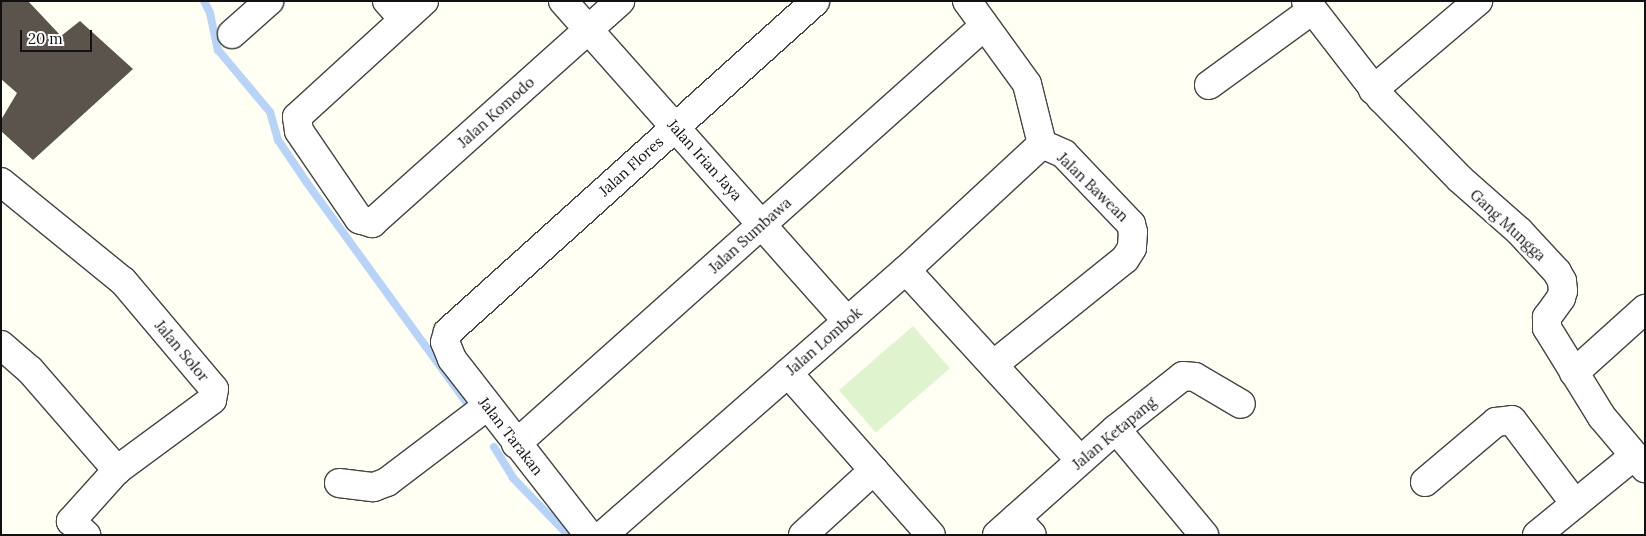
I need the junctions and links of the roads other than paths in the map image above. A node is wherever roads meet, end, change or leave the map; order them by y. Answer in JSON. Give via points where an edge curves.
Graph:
{"nodes":[{"id":1,"x":269,"y":1,"type":"edge"},
{"id":2,"x":424,"y":1,"type":"edge"},
{"id":3,"x":563,"y":1,"type":"edge"},
{"id":4,"x":620,"y":1,"type":"edge"},
{"id":5,"x":814,"y":1,"type":"edge"},
{"id":6,"x":967,"y":1,"type":"edge"},
{"id":7,"x":1478,"y":1,"type":"edge"},
{"id":8,"x":1309,"y":6,"type":"edge"},
{"id":9,"x":395,"y":10,"type":"edge"},
{"id":10,"x":984,"y":26,"type":"junction"},
{"id":11,"x":588,"y":29,"type":"junction"},
{"id":12,"x":232,"y":34,"type":"dead end"},
{"id":13,"x":1209,"y":85,"type":"dead end"},
{"id":14,"x":1373,"y":90,"type":"junction"},
{"id":15,"x":675,"y":126,"type":"junction"},
{"id":16,"x":1042,"y":144,"type":"junction"},
{"id":17,"x":1,"y":182,"type":"edge"},
{"id":18,"x":763,"y":224,"type":"junction"},
{"id":19,"x":906,"y":270,"type":"junction"},
{"id":20,"x":1645,"y":309,"type":"edge"},
{"id":21,"x":846,"y":321,"type":"junction"},
{"id":22,"x":448,"y":332,"type":"joint"},
{"id":23,"x":1,"y":345,"type":"edge"},
{"id":24,"x":993,"y":365,"type":"junction"},
{"id":25,"x":1574,"y":372,"type":"junction"},
{"id":26,"x":788,"y":373,"type":"junction"},
{"id":27,"x":1241,"y":404,"type":"dead end"},
{"id":28,"x":487,"y":406,"type":"junction"},
{"id":29,"x":1116,"y":429,"type":"junction"},
{"id":30,"x":516,"y":444,"type":"junction"},
{"id":31,"x":1080,"y":460,"type":"junction"},
{"id":32,"x":1639,"y":462,"type":"edge"},
{"id":33,"x":117,"y":470,"type":"junction"},
{"id":34,"x":874,"y":470,"type":"junction"},
{"id":35,"x":1424,"y":482,"type":"dead end"},
{"id":36,"x":339,"y":483,"type":"dead end"},
{"id":37,"x":1575,"y":504,"type":"junction"},
{"id":38,"x":78,"y":528,"type":"edge"},
{"id":39,"x":1015,"y":529,"type":"edge"},
{"id":40,"x":589,"y":535,"type":"edge"},
{"id":41,"x":603,"y":535,"type":"edge"},
{"id":42,"x":803,"y":535,"type":"edge"},
{"id":43,"x":931,"y":535,"type":"edge"},
{"id":44,"x":1204,"y":535,"type":"edge"},
{"id":45,"x":1537,"y":535,"type":"edge"}],
"edges":[{"from":1,"to":12,"type":"street"},
{"from":2,"to":9,"type":"street"},
{"from":3,"to":11,"type":"street","name":"Jalan Irian Jaya"},
{"from":4,"to":11,"type":"street","name":"Jalan Komodo"},
{"from":5,"to":15,"type":"street","name":"Jalan Flores"},
{"from":6,"to":10,"type":"street","name":"Jalan Bawean"},
{"from":7,"to":14,"type":"street"},
{"from":8,"to":13,"type":"street"},
{"from":8,"to":14,"type":"street","name":"Gang Mungga"},
{"from":9,"to":11,"type":"street","name":"Jalan Komodo","via":[[297,117],[298,131],[359,219],[372,223]]},
{"from":10,"to":16,"type":"street","name":"Jalan Bawean","via":[[1027,84]]},
{"from":10,"to":18,"type":"street","name":"Jalan Sumbawa"},
{"from":11,"to":15,"type":"street","name":"Jalan Irian Jaya"},
{"from":14,"to":25,"type":"street","name":"Gang Mungga","via":[[1557,272],[1562,281],[1561,298],[1546,323]]},
{"from":15,"to":18,"type":"street","name":"Jalan Irian Jaya"},
{"from":15,"to":22,"type":"street","name":"Jalan Flores"},
{"from":16,"to":19,"type":"street","name":"Jalan Lombok"},
{"from":16,"to":24,"type":"street","name":"Jalan Bawean","via":[[1064,154],[1131,224],[1134,240],[1125,259],[1116,268]]},
{"from":17,"to":33,"type":"street","name":"Jalan Solor","via":[[123,281],[214,389],[212,400]]},
{"from":18,"to":21,"type":"street","name":"Jalan Irian Jaya"},
{"from":18,"to":30,"type":"street","name":"Jalan Sumbawa"},
{"from":19,"to":21,"type":"street","name":"Jalan Lombok"},
{"from":19,"to":24,"type":"street"},
{"from":20,"to":25,"type":"street"},
{"from":21,"to":26,"type":"street","name":"Jalan Lombok"},
{"from":22,"to":28,"type":"street","name":"Jalan Tarakan","via":[[447,351]]},
{"from":23,"to":33,"type":"street","via":[[30,370]]},
{"from":24,"to":31,"type":"street"},
{"from":25,"to":32,"type":"street","name":"Gang Mungga","via":[[1602,417]]},
{"from":26,"to":34,"type":"street"},
{"from":26,"to":41,"type":"street","name":"Jalan Lombok"},
{"from":27,"to":29,"type":"street","name":"Jalan Ketapang","via":[[1195,377],[1183,376]]},
{"from":28,"to":30,"type":"street","name":"Jalan Tarakan"},
{"from":28,"to":36,"type":"street","via":[[387,482],[374,486]]},
{"from":29,"to":31,"type":"street","name":"Jalan Ketapang"},
{"from":29,"to":44,"type":"street"},
{"from":30,"to":40,"type":"street","name":"Jalan Tarakan"},
{"from":31,"to":39,"type":"street","name":"Jalan Ketapang"},
{"from":32,"to":37,"type":"street"},
{"from":33,"to":38,"type":"street","name":"Jalan Solor"},
{"from":34,"to":42,"type":"street"},
{"from":34,"to":43,"type":"street"},
{"from":35,"to":37,"type":"street","via":[[1496,422],[1512,420]]},
{"from":37,"to":45,"type":"street"}]}
